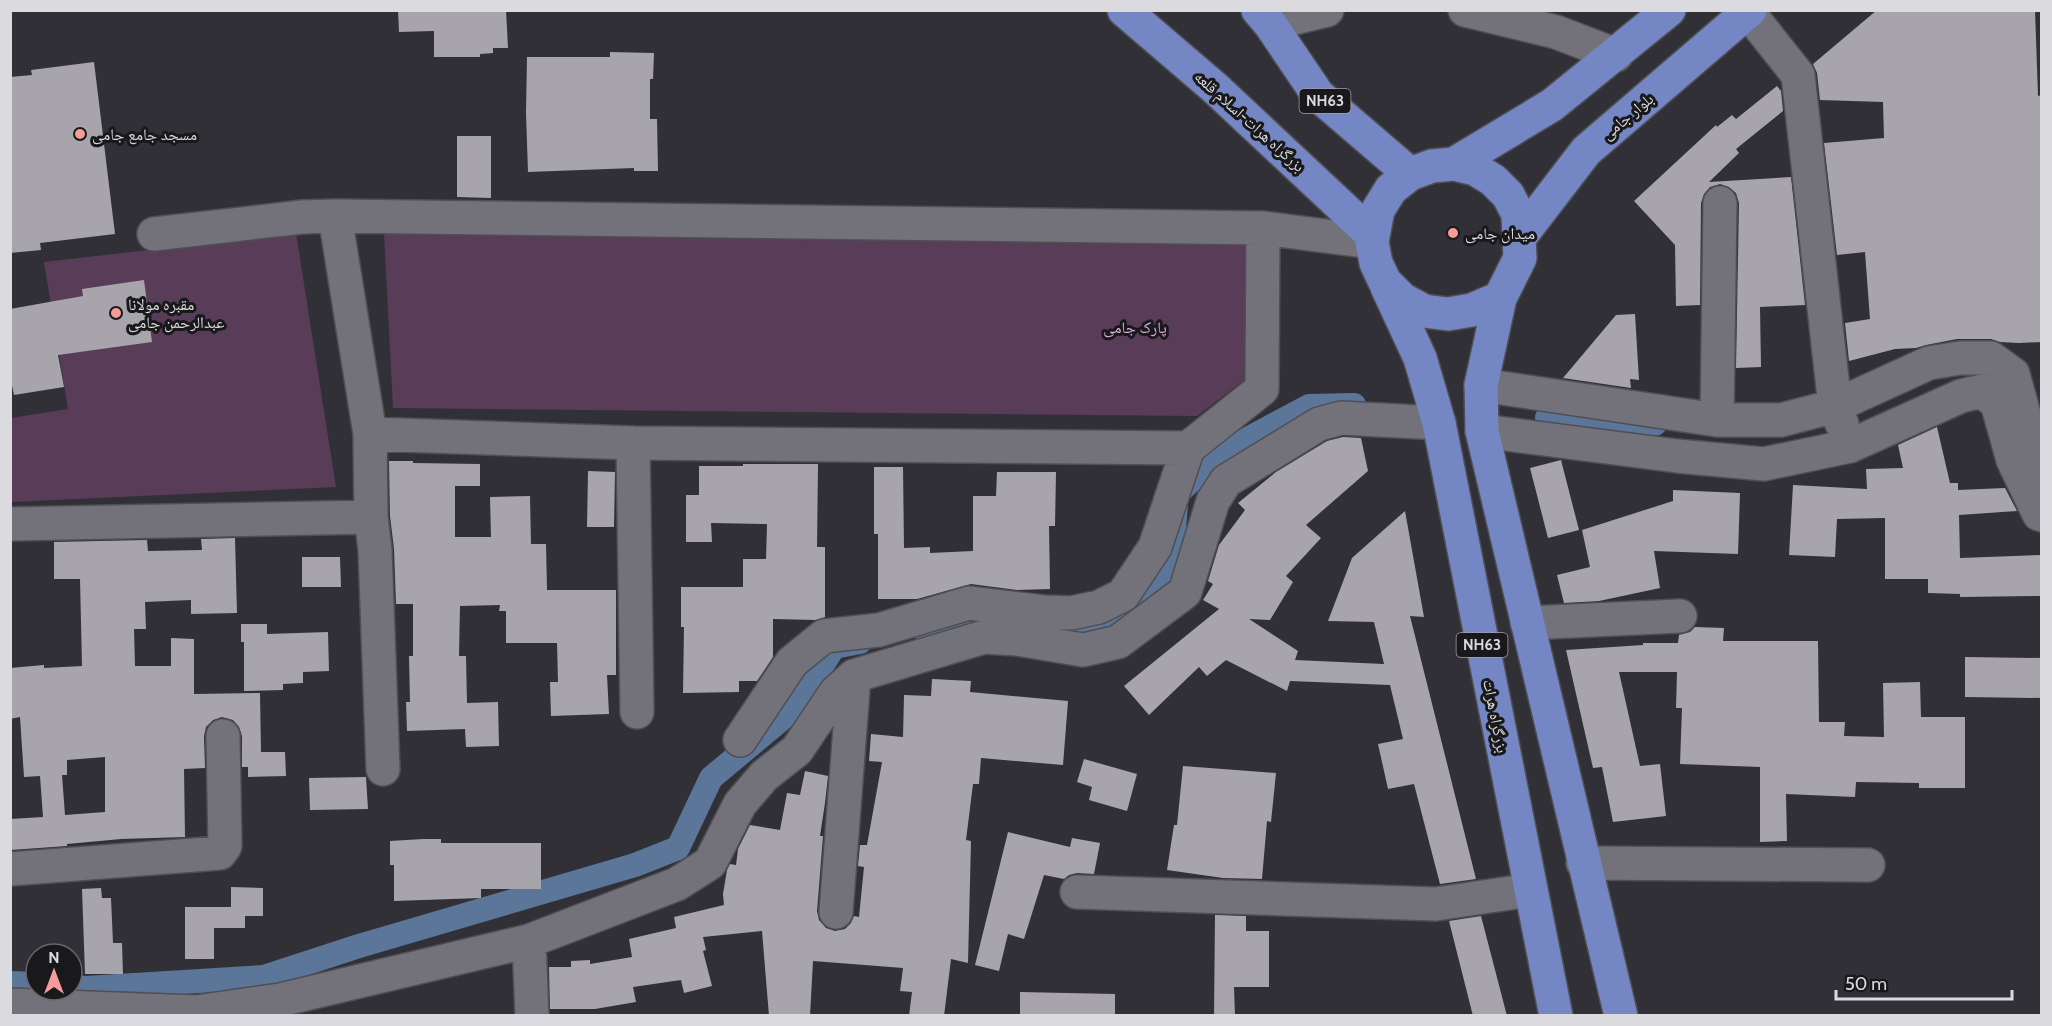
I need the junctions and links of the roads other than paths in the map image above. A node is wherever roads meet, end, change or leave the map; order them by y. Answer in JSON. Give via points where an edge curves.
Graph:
{"nodes":[{"id":1,"x":1124,"y":10,"type":"edge"},
{"id":2,"x":1327,"y":10,"type":"edge"},
{"id":3,"x":1465,"y":10,"type":"edge"},
{"id":4,"x":1669,"y":10,"type":"edge"},
{"id":5,"x":1749,"y":11,"type":"edge"},
{"id":6,"x":1264,"y":17,"type":"edge"},
{"id":7,"x":1616,"y":56,"type":"junction"},
{"id":8,"x":1454,"y":164,"type":"junction"},
{"id":9,"x":1410,"y":174,"type":"junction"},
{"id":10,"x":1720,"y":203,"type":"dead end"},
{"id":11,"x":335,"y":216,"type":"junction"},
{"id":12,"x":1263,"y":228,"type":"junction"},
{"id":13,"x":154,"y":234,"type":"dead end"},
{"id":14,"x":1520,"y":237,"type":"junction"},
{"id":15,"x":1372,"y":238,"type":"junction"},
{"id":16,"x":1385,"y":282,"type":"junction"},
{"id":17,"x":1500,"y":298,"type":"junction"},
{"id":18,"x":1481,"y":386,"type":"junction"},
{"id":19,"x":1835,"y":406,"type":"junction"},
{"id":20,"x":1717,"y":420,"type":"junction"},
{"id":21,"x":1439,"y":423,"type":"junction"},
{"id":22,"x":1482,"y":431,"type":"junction"},
{"id":23,"x":370,"y":434,"type":"junction"},
{"id":24,"x":633,"y":443,"type":"junction"},
{"id":25,"x":1850,"y":446,"type":"junction"},
{"id":26,"x":1188,"y":448,"type":"junction"},
{"id":27,"x":2042,"y":469,"type":"edge"},
{"id":28,"x":2042,"y":515,"type":"edge"},
{"id":29,"x":371,"y":517,"type":"junction"},
{"id":30,"x":10,"y":524,"type":"edge"},
{"id":31,"x":1680,"y":616,"type":"dead end"},
{"id":32,"x":1527,"y":624,"type":"junction"},
{"id":33,"x":854,"y":675,"type":"junction"},
{"id":34,"x":637,"y":712,"type":"dead end"},
{"id":35,"x":223,"y":736,"type":"dead end"},
{"id":36,"x":740,"y":740,"type":"dead end"},
{"id":37,"x":383,"y":770,"type":"dead end"},
{"id":38,"x":1583,"y":863,"type":"junction"},
{"id":39,"x":1868,"y":865,"type":"dead end"},
{"id":40,"x":10,"y":869,"type":"edge"},
{"id":41,"x":1530,"y":890,"type":"junction"},
{"id":42,"x":1077,"y":892,"type":"dead end"},
{"id":43,"x":836,"y":912,"type":"dead end"},
{"id":44,"x":529,"y":941,"type":"junction"},
{"id":45,"x":10,"y":1005,"type":"edge"},
{"id":46,"x":532,"y":1016,"type":"edge"},
{"id":47,"x":1556,"y":1016,"type":"edge"},
{"id":48,"x":1621,"y":1016,"type":"edge"}],
"edges":[{"from":1,"to":15,"type":"highway","name":"بزرگراه هرات-اسلام قلعه","via":[[1223,95]]},
{"from":2,"to":6,"type":"street"},
{"from":3,"to":7,"type":"street","via":[[1556,32]]},
{"from":4,"to":7,"type":"highway"},
{"from":5,"to":14,"type":"highway","name":"بلوار جامی","via":[[1586,151]]},
{"from":5,"to":19,"type":"street","via":[[1798,75]]},
{"from":6,"to":9,"type":"highway","number":"NH63","via":[[1318,95]]},
{"from":7,"to":8,"type":"highway","via":[[1552,105]]},
{"from":8,"to":9,"type":"highway","number":"NH63"},
{"from":8,"to":14,"type":"highway","number":"NH63","via":[[1484,174],[1508,195],[1518,213]]},
{"from":9,"to":15,"type":"highway","number":"NH63","via":[[1391,189],[1378,210]]},
{"from":10,"to":20,"type":"street"},
{"from":11,"to":12,"type":"street"},
{"from":11,"to":13,"type":"street"},
{"from":11,"to":23,"type":"street"},
{"from":12,"to":15,"type":"street"},
{"from":12,"to":26,"type":"street","via":[[1262,389]]},
{"from":14,"to":17,"type":"highway","number":"NH63","via":[[1520,258]]},
{"from":15,"to":16,"type":"highway","number":"NH63","via":[[1376,263]]},
{"from":16,"to":17,"type":"highway","number":"NH63","via":[[1402,299],[1424,310],[1448,314],[1472,310]]},
{"from":16,"to":21,"type":"highway","name":"بزرگراه هرات","number":"NH63","via":[[1420,358]]},
{"from":17,"to":18,"type":"highway","number":"NH63"},
{"from":18,"to":20,"type":"street"},
{"from":18,"to":22,"type":"highway","number":"NH63"},
{"from":19,"to":20,"type":"street","via":[[1781,420]]},
{"from":19,"to":25,"type":"street"},
{"from":19,"to":27,"type":"street","via":[[1929,363],[1991,358],[2013,374]]},
{"from":21,"to":33,"type":"street","via":[[1341,418],[1319,424],[1226,481],[1213,501],[1185,592],[1118,642],[1083,650],[984,638]]},
{"from":21,"to":41,"type":"highway","name":"بزرگراه هرات","number":"NH63"},
{"from":22,"to":25,"type":"street","via":[[1764,464]]},
{"from":22,"to":32,"type":"highway","number":"NH63"},
{"from":23,"to":24,"type":"street"},
{"from":23,"to":29,"type":"street"},
{"from":24,"to":26,"type":"street"},
{"from":24,"to":34,"type":"street"},
{"from":25,"to":28,"type":"street","via":[[1961,396],[1982,391],[1997,403],[2013,460]]},
{"from":26,"to":36,"type":"street","via":[[1155,547],[1123,595],[1099,607],[1071,613],[969,603],[879,630],[824,636],[792,662]]},
{"from":29,"to":30,"type":"street"},
{"from":29,"to":37,"type":"street"},
{"from":31,"to":32,"type":"street"},
{"from":32,"to":38,"type":"highway","number":"NH63"},
{"from":33,"to":43,"type":"street"},
{"from":33,"to":44,"type":"street","via":[[836,692],[797,750],[764,776],[740,804],[710,863],[677,884]]},
{"from":35,"to":40,"type":"street","via":[[225,846],[220,853]]},
{"from":38,"to":39,"type":"street"},
{"from":38,"to":48,"type":"highway","number":"NH63"},
{"from":41,"to":42,"type":"street","via":[[1436,904]]},
{"from":41,"to":47,"type":"highway","name":"بزرگراه هرات","number":"NH63"},
{"from":44,"to":45,"type":"street","via":[[280,1000],[196,1012]]},
{"from":44,"to":46,"type":"street"}]}
